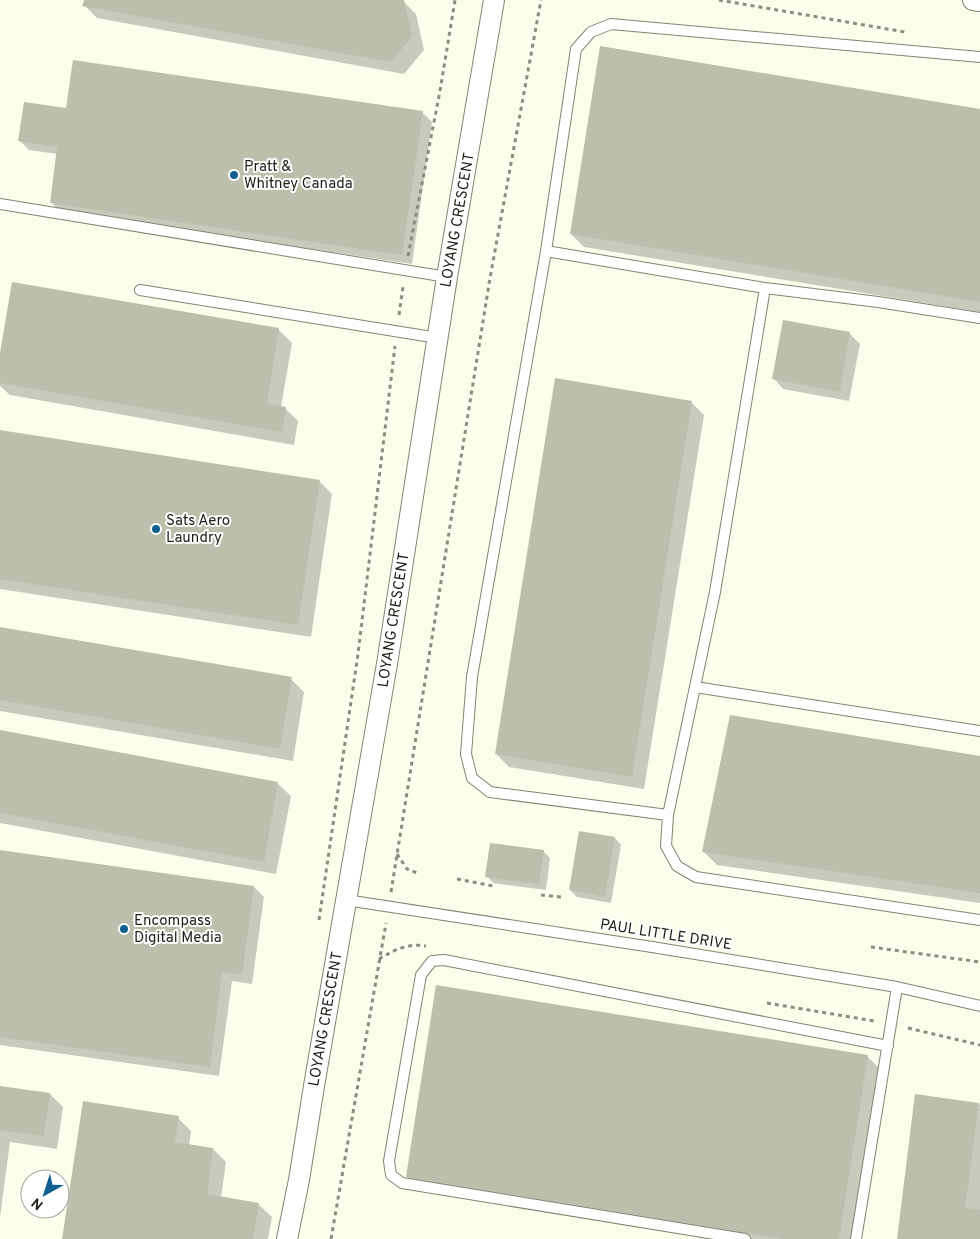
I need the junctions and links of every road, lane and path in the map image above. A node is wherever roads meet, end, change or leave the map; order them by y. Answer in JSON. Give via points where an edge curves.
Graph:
{"nodes":[{"id":1,"x":455,"y":0,"type":"edge"},
{"id":2,"x":494,"y":0,"type":"edge"},
{"id":3,"x":541,"y":0,"type":"edge"},
{"id":4,"x":719,"y":0,"type":"edge"},
{"id":5,"x":973,"y":0,"type":"edge"},
{"id":6,"x":980,"y":1,"type":"edge"},
{"id":7,"x":912,"y":33,"type":"dead end"},
{"id":8,"x":980,"y":57,"type":"edge"},
{"id":9,"x":0,"y":204,"type":"edge"},
{"id":10,"x":546,"y":251,"type":"junction"},
{"id":11,"x":405,"y":269,"type":"junction"},
{"id":12,"x":447,"y":277,"type":"junction"},
{"id":13,"x":765,"y":288,"type":"junction"},
{"id":14,"x":140,"y":290,"type":"dead end"},
{"id":15,"x":980,"y":318,"type":"edge"},
{"id":16,"x":397,"y":332,"type":"junction"},
{"id":17,"x":438,"y":338,"type":"junction"},
{"id":18,"x":694,"y":687,"type":"junction"},
{"id":19,"x":980,"y":731,"type":"edge"},
{"id":20,"x":668,"y":815,"type":"junction"},
{"id":21,"x":397,"y":854,"type":"junction"},
{"id":22,"x":417,"y":873,"type":"dead end"},
{"id":23,"x":457,"y":879,"type":"dead end"},
{"id":24,"x":492,"y":886,"type":"dead end"},
{"id":25,"x":541,"y":895,"type":"dead end"},
{"id":26,"x":562,"y":897,"type":"dead end"},
{"id":27,"x":346,"y":900,"type":"junction"},
{"id":28,"x":388,"y":907,"type":"junction"},
{"id":29,"x":980,"y":920,"type":"edge"},
{"id":30,"x":318,"y":927,"type":"dead end"},
{"id":31,"x":871,"y":947,"type":"dead end"},
{"id":32,"x":980,"y":962,"type":"edge"},
{"id":33,"x":898,"y":987,"type":"junction"},
{"id":34,"x":980,"y":1006,"type":"edge"},
{"id":35,"x":888,"y":1046,"type":"junction"},
{"id":36,"x":287,"y":1239,"type":"edge"},
{"id":37,"x":331,"y":1239,"type":"edge"},
{"id":38,"x":745,"y":1239,"type":"edge"},
{"id":39,"x":856,"y":1239,"type":"edge"}],
"edges":[{"from":1,"to":11,"type":"path"},
{"from":2,"to":12,"type":"street","name":"LOYANG CRESCENT"},
{"from":3,"to":21,"type":"path","via":[[490,278]]},
{"from":4,"to":7,"type":"path"},
{"from":5,"to":6,"type":"street"},
{"from":8,"to":10,"type":"lane","via":[[611,24],[590,32],[576,49]]},
{"from":9,"to":11,"type":"lane"},
{"from":10,"to":13,"type":"lane"},
{"from":10,"to":20,"type":"lane","via":[[472,677],[466,754],[472,778],[490,792]]},
{"from":11,"to":12,"type":"lane"},
{"from":11,"to":16,"type":"path"},
{"from":12,"to":17,"type":"street","name":"LOYANG CRESCENT"},
{"from":13,"to":15,"type":"lane"},
{"from":13,"to":18,"type":"lane","via":[[715,592]]},
{"from":14,"to":16,"type":"lane"},
{"from":16,"to":17,"type":"lane"},
{"from":16,"to":30,"type":"path","via":[[358,654]]},
{"from":17,"to":27,"type":"street","name":"LOYANG CRESCENT"},
{"from":18,"to":19,"type":"lane"},
{"from":18,"to":20,"type":"lane"},
{"from":20,"to":29,"type":"lane","via":[[666,846],[677,866],[696,877]]},
{"from":21,"to":22,"type":"path","via":[[407,870]]},
{"from":21,"to":28,"type":"path"},
{"from":23,"to":24,"type":"path"},
{"from":25,"to":26,"type":"path"},
{"from":27,"to":28,"type":"lane","name":"PAUL LITTLE DRIVE"},
{"from":27,"to":36,"type":"street","name":"LOYANG CRESCENT"},
{"from":28,"to":33,"type":"lane","name":"PAUL LITTLE DRIVE"},
{"from":28,"to":37,"type":"path"},
{"from":31,"to":32,"type":"path"},
{"from":33,"to":34,"type":"lane","name":"PAUL LITTLE DRIVE"},
{"from":33,"to":35,"type":"lane"},
{"from":35,"to":38,"type":"lane","via":[[444,960],[432,961],[426,968],[421,975],[392,1142],[391,1175],[402,1183]]},
{"from":35,"to":39,"type":"lane"}]}
